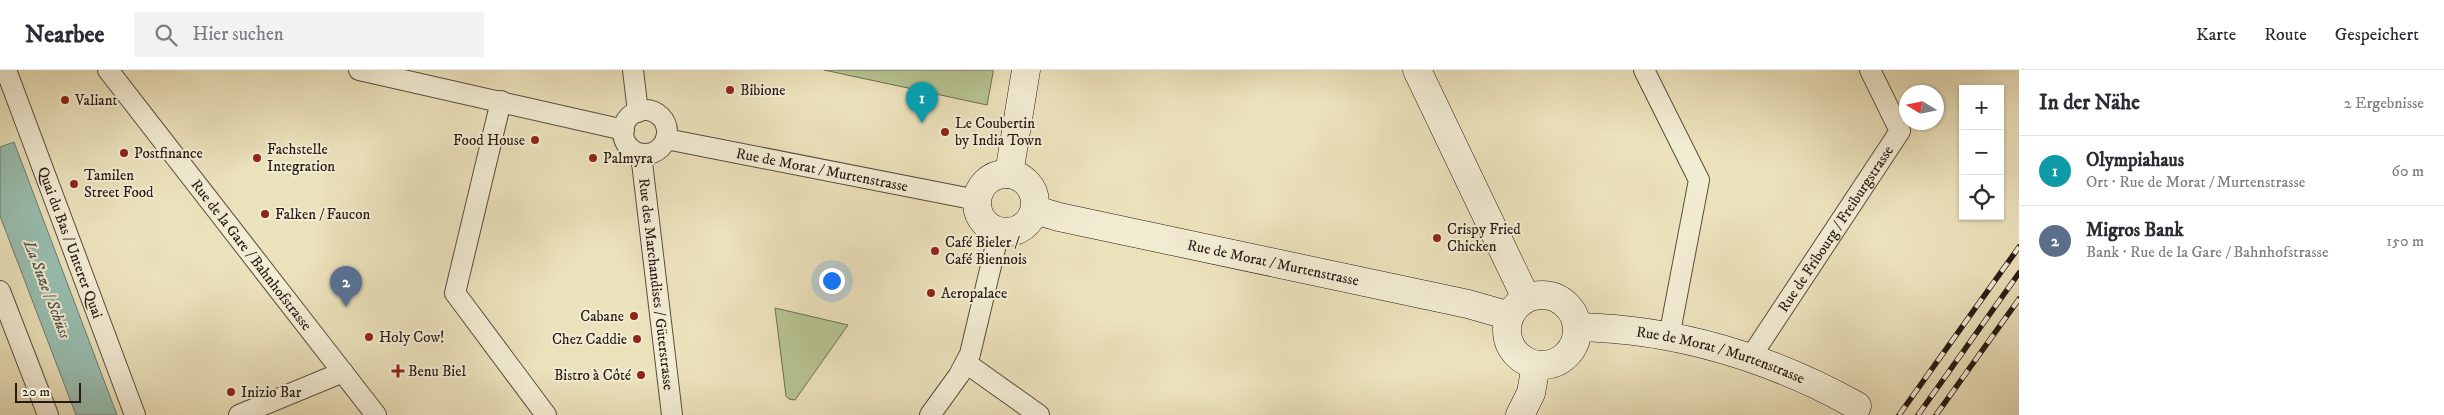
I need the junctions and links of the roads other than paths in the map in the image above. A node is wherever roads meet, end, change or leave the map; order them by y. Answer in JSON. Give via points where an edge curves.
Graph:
{"nodes":[{"id":1,"x":6,"y":70,"type":"edge"},
{"id":2,"x":108,"y":70,"type":"edge"},
{"id":3,"x":364,"y":70,"type":"edge"},
{"id":4,"x":633,"y":70,"type":"edge"},
{"id":5,"x":1026,"y":70,"type":"edge"},
{"id":6,"x":1417,"y":70,"type":"edge"},
{"id":7,"x":1644,"y":70,"type":"edge"},
{"id":8,"x":1870,"y":70,"type":"edge"},
{"id":9,"x":501,"y":101,"type":"junction"},
{"id":10,"x":638,"y":112,"type":"junction"},
{"id":11,"x":624,"y":130,"type":"junction"},
{"id":12,"x":666,"y":139,"type":"junction"},
{"id":13,"x":641,"y":154,"type":"junction"},
{"id":14,"x":1009,"y":174,"type":"junction"},
{"id":15,"x":977,"y":200,"type":"junction"},
{"id":16,"x":1035,"y":210,"type":"junction"},
{"id":17,"x":999,"y":232,"type":"junction"},
{"id":18,"x":0,"y":291,"type":"edge"},
{"id":19,"x":1518,"y":307,"type":"junction"},
{"id":20,"x":1578,"y":327,"type":"junction"},
{"id":21,"x":1669,"y":337,"type":"junction"},
{"id":22,"x":1750,"y":358,"type":"junction"},
{"id":23,"x":966,"y":363,"type":"junction"},
{"id":24,"x":1536,"y":365,"type":"junction"},
{"id":25,"x":343,"y":372,"type":"junction"},
{"id":26,"x":1856,"y":406,"type":"dead end"},
{"id":27,"x":48,"y":415,"type":"edge"},
{"id":28,"x":135,"y":415,"type":"edge"},
{"id":29,"x":239,"y":415,"type":"edge"},
{"id":30,"x":376,"y":415,"type":"edge"},
{"id":31,"x":546,"y":415,"type":"edge"},
{"id":32,"x":672,"y":415,"type":"edge"},
{"id":33,"x":930,"y":415,"type":"edge"},
{"id":34,"x":1039,"y":415,"type":"edge"},
{"id":35,"x":1520,"y":415,"type":"edge"}],
"edges":[{"from":1,"to":28,"type":"street","name":"Quai du Bas / Unterer Quai"},
{"from":2,"to":25,"type":"street","name":"Rue de la Gare / Bahnhofstrasse"},
{"from":3,"to":9,"type":"street"},
{"from":4,"to":10,"type":"street"},
{"from":5,"to":14,"type":"main road"},
{"from":6,"to":19,"type":"main road","via":[[1513,266]]},
{"from":7,"to":21,"type":"street","via":[[1699,180]]},
{"from":8,"to":22,"type":"street","name":"Rue de Fribourg / Freiburgstrasse","via":[[1900,131]]},
{"from":9,"to":11,"type":"street"},
{"from":9,"to":31,"type":"street","via":[[455,293]]},
{"from":10,"to":11,"type":"street","via":[[629,119]]},
{"from":10,"to":12,"type":"street","via":[[645,110],[658,115],[666,126]]},
{"from":11,"to":13,"type":"street","via":[[626,142]]},
{"from":12,"to":13,"type":"street","via":[[659,149]]},
{"from":12,"to":15,"type":"street","name":"Rue de Morat / Murtenstrasse"},
{"from":13,"to":32,"type":"street","name":"Rue des Marchandises / Güterstrasse"},
{"from":14,"to":15,"type":"main road","via":[[988,180]]},
{"from":14,"to":16,"type":"main road","via":[[1019,176],[1033,190]]},
{"from":15,"to":17,"type":"main road","via":[[977,209],[985,224]]},
{"from":16,"to":17,"type":"main road","via":[[1026,226],[1018,231]]},
{"from":16,"to":19,"type":"main road","name":"Rue de Morat / Murtenstrasse","via":[[1477,306]]},
{"from":17,"to":23,"type":"street"},
{"from":18,"to":27,"type":"street"},
{"from":19,"to":20,"type":"main road","via":[[1543,294],[1560,298],[1572,310]]},
{"from":19,"to":24,"type":"main road","via":[[1507,332],[1511,347],[1522,359]]},
{"from":20,"to":21,"type":"main road","name":"Rue de Morat / Murtenstrasse","via":[[1625,329]]},
{"from":20,"to":24,"type":"main road","via":[[1575,343],[1566,356],[1553,364]]},
{"from":21,"to":22,"type":"main road","name":"Rue de Morat / Murtenstrasse"},
{"from":22,"to":26,"type":"main road","name":"Rue de Morat / Murtenstrasse","via":[[1818,384]]},
{"from":23,"to":33,"type":"street"},
{"from":23,"to":34,"type":"street"},
{"from":24,"to":35,"type":"main road","via":[[1531,393]]},
{"from":25,"to":29,"type":"street"},
{"from":25,"to":30,"type":"street","name":"Rue de la Gare / Bahnhofstrasse"}]}
